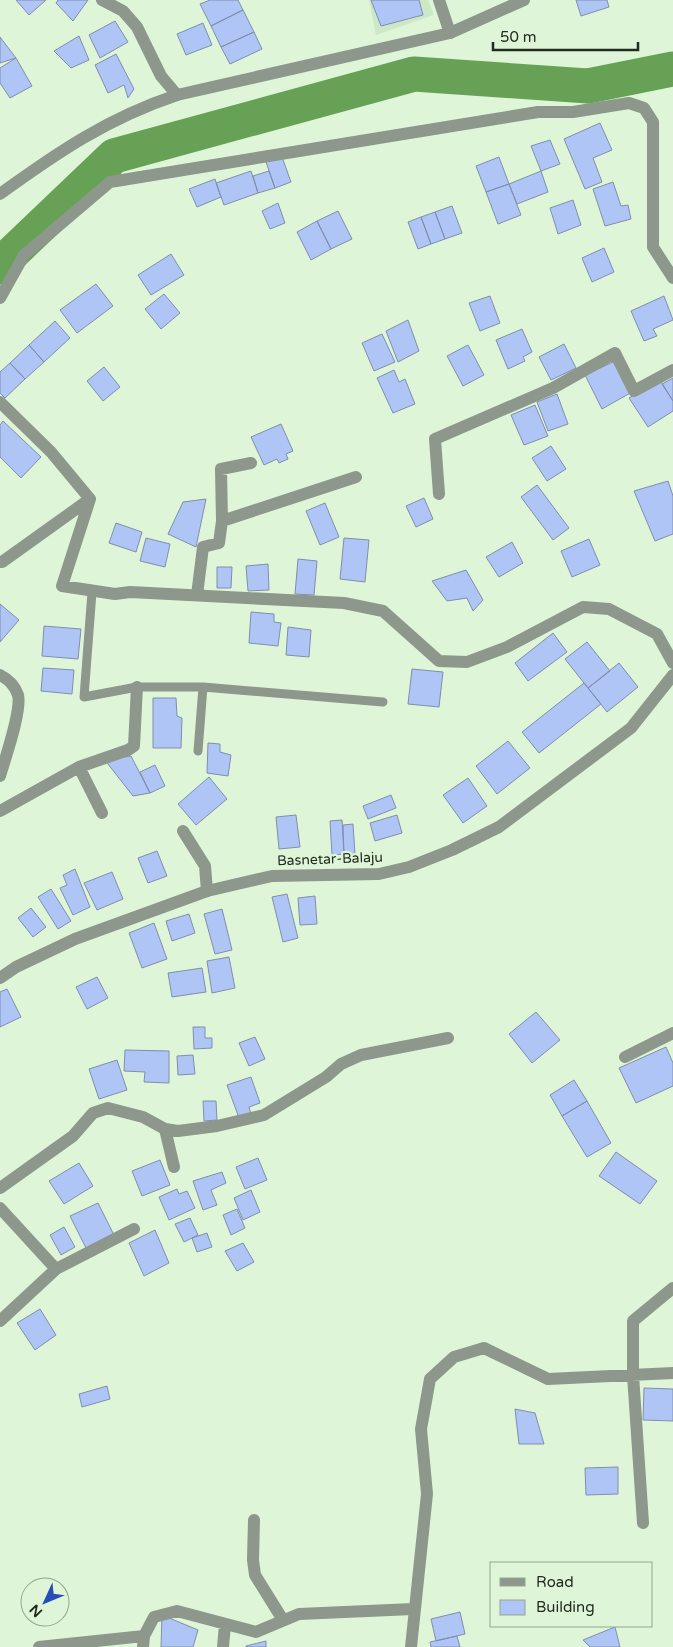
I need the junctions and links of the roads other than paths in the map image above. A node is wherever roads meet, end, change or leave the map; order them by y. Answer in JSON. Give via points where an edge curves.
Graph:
{"nodes":[{"id":1,"x":102,"y":0,"type":"edge"},
{"id":2,"x":439,"y":0,"type":"edge"},
{"id":3,"x":524,"y":0,"type":"edge"},
{"id":4,"x":450,"y":33,"type":"junction"},
{"id":5,"x":177,"y":95,"type":"junction"},
{"id":6,"x":0,"y":194,"type":"edge"},
{"id":7,"x":673,"y":278,"type":"edge"},
{"id":8,"x":0,"y":298,"type":"edge"},
{"id":9,"x":673,"y":370,"type":"edge"},
{"id":10,"x":0,"y":402,"type":"edge"},
{"id":11,"x":251,"y":463,"type":"dead end"},
{"id":12,"x":356,"y":477,"type":"dead end"},
{"id":13,"x":438,"y":494,"type":"dead end"},
{"id":14,"x":90,"y":498,"type":"junction"},
{"id":15,"x":222,"y":521,"type":"junction"},
{"id":16,"x":2,"y":562,"type":"dead end"},
{"id":17,"x":92,"y":592,"type":"junction"},
{"id":18,"x":197,"y":596,"type":"junction"},
{"id":19,"x":673,"y":663,"type":"edge"},
{"id":20,"x":0,"y":675,"type":"edge"},
{"id":21,"x":673,"y":675,"type":"edge"},
{"id":22,"x":137,"y":687,"type":"junction"},
{"id":23,"x":203,"y":687,"type":"junction"},
{"id":24,"x":383,"y":702,"type":"dead end"},
{"id":25,"x":198,"y":751,"type":"dead end"},
{"id":26,"x":79,"y":767,"type":"junction"},
{"id":27,"x":0,"y":776,"type":"edge"},
{"id":28,"x":0,"y":811,"type":"edge"},
{"id":29,"x":102,"y":813,"type":"dead end"},
{"id":30,"x":183,"y":832,"type":"dead end"},
{"id":31,"x":207,"y":891,"type":"junction"},
{"id":32,"x":0,"y":978,"type":"edge"},
{"id":33,"x":673,"y":1033,"type":"edge"},
{"id":34,"x":448,"y":1038,"type":"dead end"},
{"id":35,"x":625,"y":1056,"type":"dead end"},
{"id":36,"x":165,"y":1129,"type":"junction"},
{"id":37,"x":174,"y":1167,"type":"dead end"},
{"id":38,"x":0,"y":1188,"type":"edge"},
{"id":39,"x":0,"y":1208,"type":"edge"},
{"id":40,"x":134,"y":1229,"type":"dead end"},
{"id":41,"x":56,"y":1269,"type":"junction"},
{"id":42,"x":673,"y":1288,"type":"edge"},
{"id":43,"x":0,"y":1321,"type":"edge"},
{"id":44,"x":673,"y":1373,"type":"edge"},
{"id":45,"x":633,"y":1375,"type":"junction"},
{"id":46,"x":254,"y":1520,"type":"dead end"},
{"id":47,"x":643,"y":1523,"type":"dead end"},
{"id":48,"x":413,"y":1609,"type":"junction"},
{"id":49,"x":283,"y":1620,"type":"junction"},
{"id":50,"x":225,"y":1624,"type":"junction"},
{"id":51,"x":143,"y":1641,"type":"edge"},
{"id":52,"x":39,"y":1647,"type":"edge"},
{"id":53,"x":223,"y":1647,"type":"edge"},
{"id":54,"x":411,"y":1647,"type":"edge"}],
"edges":[{"from":1,"to":5,"type":"street","via":[[123,10],[137,27],[161,76]]},
{"from":2,"to":4,"type":"street"},
{"from":3,"to":4,"type":"street"},
{"from":4,"to":5,"type":"street"},
{"from":5,"to":6,"type":"street","via":[[141,107],[67,146]]},
{"from":7,"to":8,"type":"street","via":[[653,247],[653,122],[644,108],[629,103],[573,112],[538,112],[110,182],[24,255]]},
{"from":9,"to":13,"type":"street","via":[[634,391],[615,353],[553,388],[435,439]]},
{"from":10,"to":14,"type":"street","via":[[51,452]]},
{"from":11,"to":15,"type":"street","via":[[221,469]]},
{"from":12,"to":15,"type":"street"},
{"from":14,"to":16,"type":"street"},
{"from":14,"to":17,"type":"street","via":[[62,586]]},
{"from":15,"to":18,"type":"street","via":[[219,543],[202,547]]},
{"from":17,"to":18,"type":"street"},
{"from":17,"to":22,"type":"lane","via":[[84,697]]},
{"from":18,"to":19,"type":"street","via":[[344,603],[383,612],[440,661],[467,662],[507,647],[583,607],[608,609],[657,634]]},
{"from":20,"to":27,"type":"street","via":[[14,687],[18,697]]},
{"from":21,"to":31,"type":"street","name":"Basnetar-Balaju","via":[[631,728],[498,827],[452,850],[409,867],[379,874],[272,876]]},
{"from":22,"to":23,"type":"lane"},
{"from":22,"to":26,"type":"street","via":[[134,746]]},
{"from":23,"to":24,"type":"lane"},
{"from":23,"to":25,"type":"lane"},
{"from":26,"to":28,"type":"street"},
{"from":26,"to":29,"type":"street"},
{"from":30,"to":31,"type":"street","via":[[205,866]]},
{"from":31,"to":32,"type":"street","name":"Basnetar-Balaju","via":[[75,939]]},
{"from":33,"to":35,"type":"street"},
{"from":34,"to":36,"type":"street","via":[[361,1055],[341,1064],[326,1077],[264,1115],[217,1126],[178,1131]]},
{"from":36,"to":37,"type":"street"},
{"from":36,"to":38,"type":"street","via":[[143,1117],[108,1108],[93,1113],[73,1136]]},
{"from":39,"to":41,"type":"street"},
{"from":40,"to":41,"type":"street"},
{"from":41,"to":43,"type":"street"},
{"from":42,"to":45,"type":"street","via":[[633,1321]]},
{"from":44,"to":45,"type":"street"},
{"from":45,"to":47,"type":"street"},
{"from":45,"to":48,"type":"street","via":[[548,1379],[484,1348],[454,1357],[430,1378],[421,1429],[426,1494]]},
{"from":46,"to":49,"type":"street","via":[[255,1575]]},
{"from":48,"to":49,"type":"street","via":[[299,1614]]},
{"from":48,"to":54,"type":"street"},
{"from":49,"to":50,"type":"street","via":[[256,1632]]},
{"from":50,"to":51,"type":"street","via":[[177,1611],[154,1616]]},
{"from":50,"to":53,"type":"street"},
{"from":51,"to":52,"type":"street"}]}
